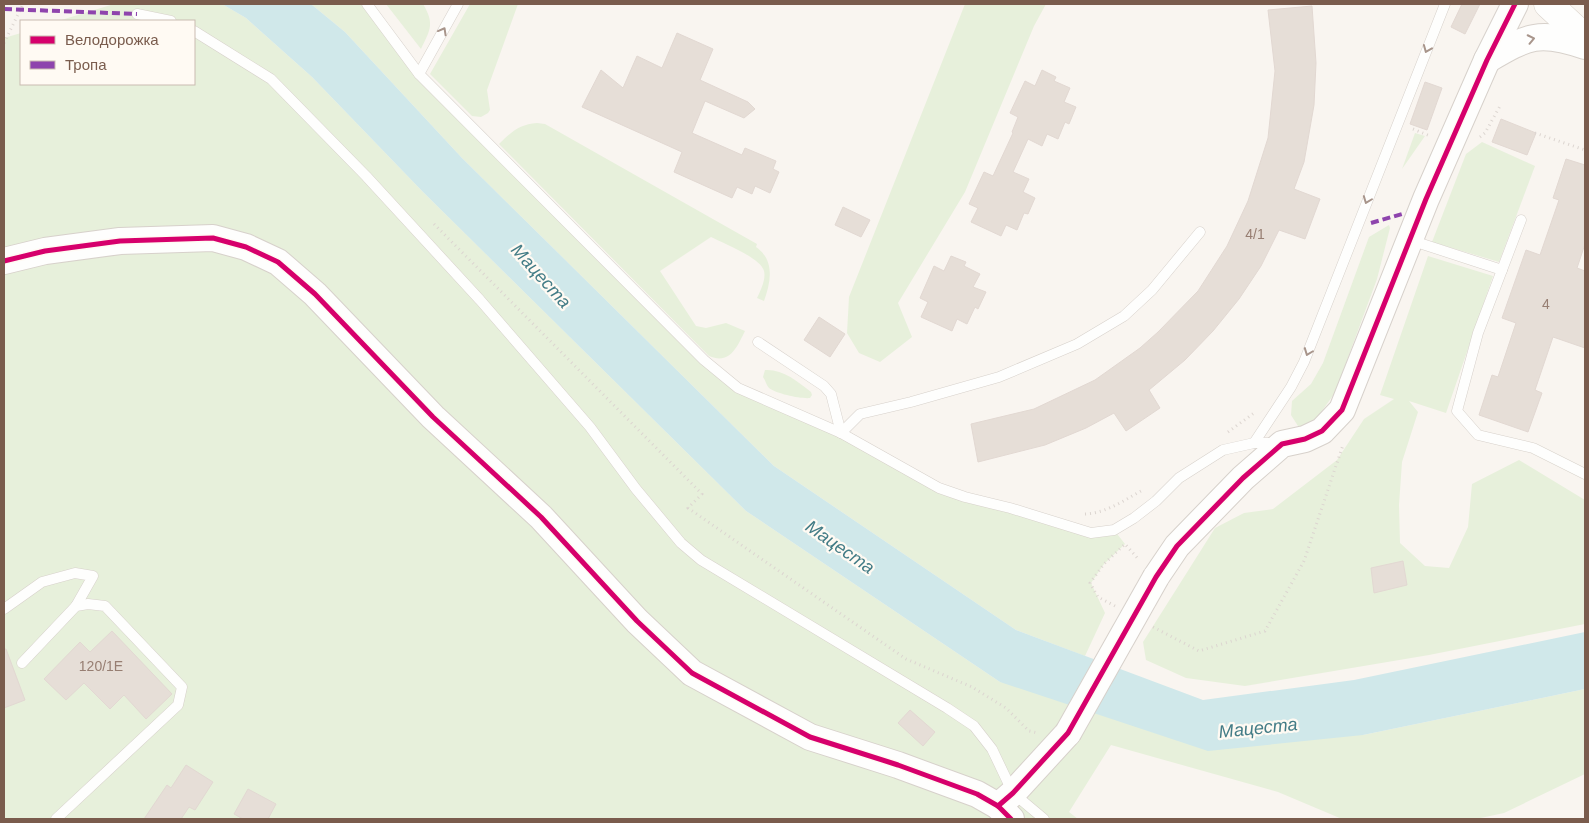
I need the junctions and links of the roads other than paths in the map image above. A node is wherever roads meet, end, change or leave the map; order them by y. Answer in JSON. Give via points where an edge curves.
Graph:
{"nodes":[{"id":1,"x":368,"y":4,"type":"edge"},
{"id":2,"x":458,"y":4,"type":"edge"},
{"id":3,"x":1445,"y":4,"type":"edge"},
{"id":4,"x":1515,"y":4,"type":"edge"},
{"id":5,"x":1548,"y":4,"type":"edge"},
{"id":6,"x":137,"y":14,"type":"dead end"},
{"id":7,"x":166,"y":20,"type":"edge"},
{"id":8,"x":195,"y":32,"type":"edge"},
{"id":9,"x":1585,"y":38,"type":"edge"},
{"id":10,"x":1585,"y":46,"type":"edge"},
{"id":11,"x":1487,"y":60,"type":"junction"},
{"id":12,"x":419,"y":74,"type":"junction"},
{"id":13,"x":1521,"y":220,"type":"dead end"},
{"id":14,"x":1200,"y":232,"type":"dead end"},
{"id":15,"x":1409,"y":240,"type":"junction"},
{"id":16,"x":4,"y":261,"type":"edge"},
{"id":17,"x":1502,"y":270,"type":"junction"},
{"id":18,"x":758,"y":342,"type":"dead end"},
{"id":19,"x":841,"y":433,"type":"junction"},
{"id":20,"x":1254,"y":443,"type":"junction"},
{"id":21,"x":1282,"y":444,"type":"junction"},
{"id":22,"x":1585,"y":474,"type":"edge"},
{"id":23,"x":76,"y":606,"type":"junction"},
{"id":24,"x":4,"y":609,"type":"edge"},
{"id":25,"x":22,"y":662,"type":"dead end"},
{"id":26,"x":1007,"y":806,"type":"edge"},
{"id":27,"x":56,"y":819,"type":"edge"},
{"id":28,"x":1044,"y":819,"type":"edge"}],
"edges":[{"from":1,"to":12,"type":"lane"},
{"from":12,"to":2,"type":"lane","one_way":true},
{"from":3,"to":20,"type":"lane","one_way":true,"via":[[1304,362]]},
{"from":4,"to":11,"type":"street"},
{"from":5,"to":9,"type":"main road"},
{"from":6,"to":7,"type":"lane"},
{"from":8,"to":26,"type":"lane","via":[[271,79],[366,176],[480,300],[590,427],[681,543],[700,560],[974,726],[992,749]]},
{"from":11,"to":10,"type":"street","one_way":true,"via":[[1524,40],[1545,36]]},
{"from":11,"to":15,"type":"street"},
{"from":12,"to":19,"type":"lane","via":[[704,360],[738,388]]},
{"from":13,"to":17,"type":"lane"},
{"from":14,"to":19,"type":"lane","via":[[1152,290],[1124,316],[1077,344],[999,377],[860,414]]},
{"from":15,"to":17,"type":"lane"},
{"from":15,"to":21,"type":"street","via":[[1342,410],[1322,431]]},
{"from":16,"to":26,"type":"street","via":[[44,251],[120,240],[213,238],[246,247],[278,262],[315,294],[433,416],[541,517],[636,621],[692,673],[810,737],[898,765]]},
{"from":17,"to":22,"type":"lane","via":[[1478,333],[1457,411],[1478,435],[1533,448]]},
{"from":18,"to":19,"type":"lane","via":[[824,386],[834,403]]},
{"from":19,"to":20,"type":"lane","via":[[939,488],[1091,533],[1114,530],[1134,518],[1179,478],[1223,450]]},
{"from":20,"to":21,"type":"lane"},
{"from":21,"to":26,"type":"street","bridge":true,"via":[[1243,478],[1184,539],[1148,569],[1068,733]]},
{"from":23,"to":24,"type":"lane","via":[[93,576],[75,573],[42,582]]},
{"from":23,"to":25,"type":"lane"},
{"from":23,"to":27,"type":"lane","via":[[105,606],[182,687],[178,705]]},
{"from":26,"to":28,"type":"lane"}]}
